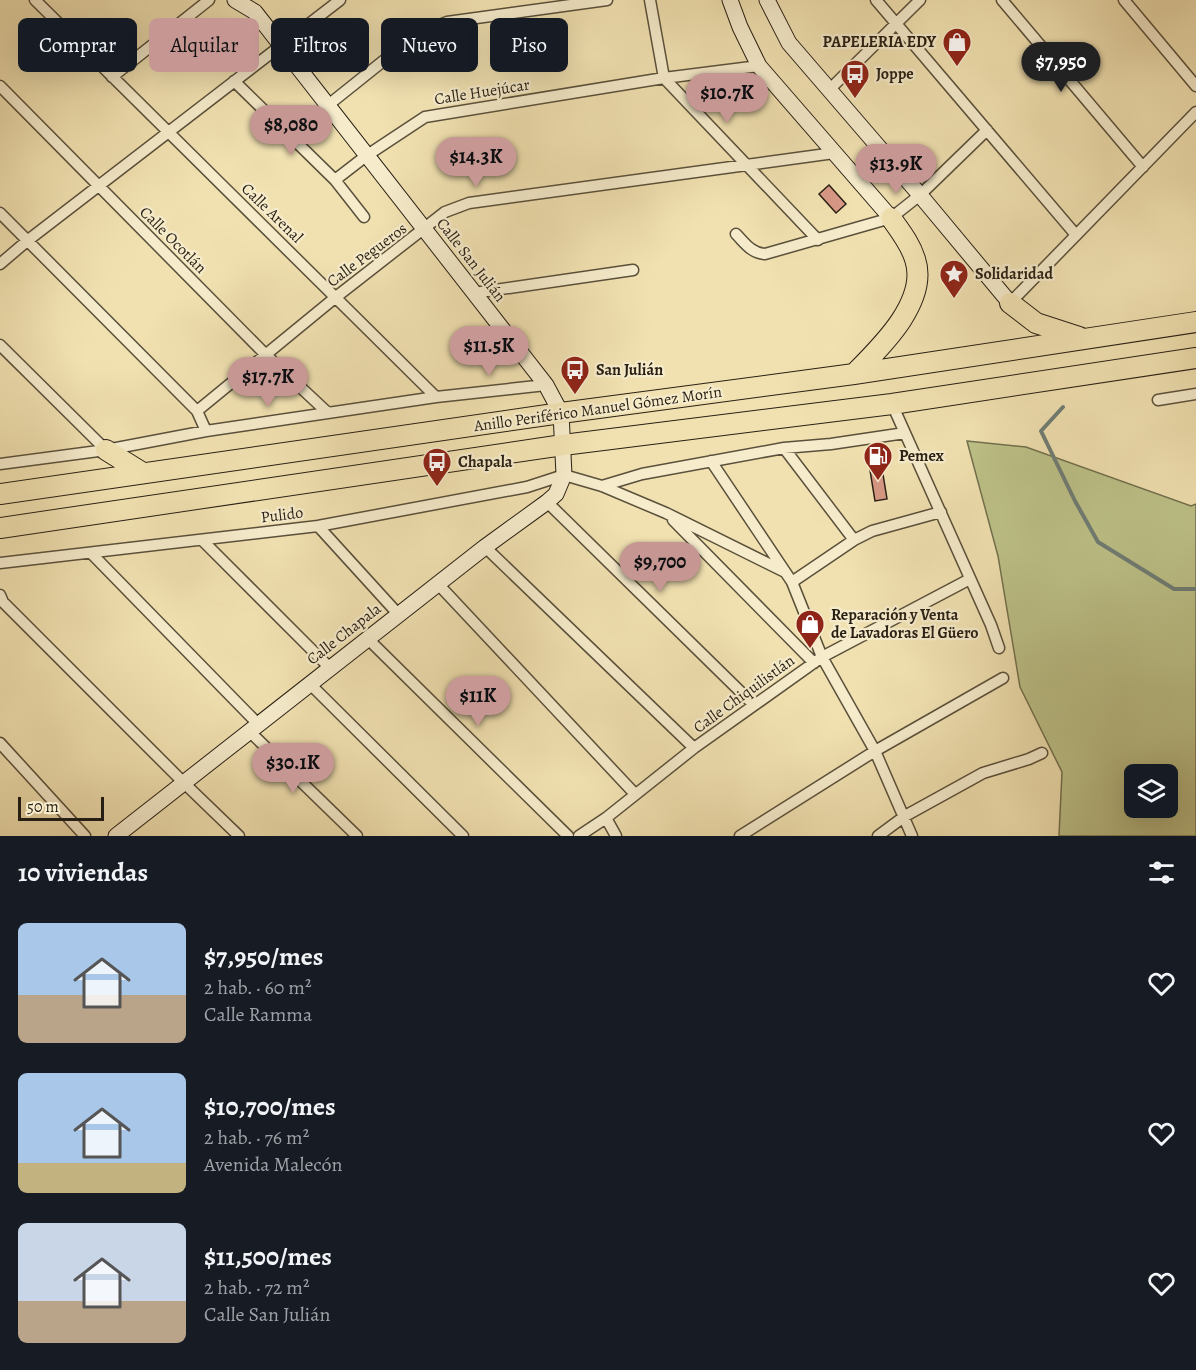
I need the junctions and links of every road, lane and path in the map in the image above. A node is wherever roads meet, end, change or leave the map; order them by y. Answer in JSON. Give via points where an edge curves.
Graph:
{"nodes":[{"id":1,"x":35,"y":0,"type":"edge"},
{"id":2,"x":208,"y":0,"type":"edge"},
{"id":3,"x":235,"y":0,"type":"edge"},
{"id":4,"x":340,"y":0,"type":"edge"},
{"id":5,"x":607,"y":0,"type":"edge"},
{"id":6,"x":650,"y":0,"type":"edge"},
{"id":7,"x":730,"y":0,"type":"edge"},
{"id":8,"x":766,"y":0,"type":"edge"},
{"id":9,"x":876,"y":0,"type":"edge"},
{"id":10,"x":920,"y":0,"type":"edge"},
{"id":11,"x":1002,"y":0,"type":"edge"},
{"id":12,"x":1124,"y":0,"type":"edge"},
{"id":13,"x":258,"y":6,"type":"edge"},
{"id":14,"x":316,"y":18,"type":"edge"},
{"id":15,"x":897,"y":24,"type":"junction"},
{"id":16,"x":271,"y":29,"type":"edge"},
{"id":17,"x":271,"y":52,"type":"edge"},
{"id":18,"x":759,"y":66,"type":"junction"},
{"id":19,"x":301,"y":72,"type":"edge"},
{"id":20,"x":112,"y":77,"type":"junction"},
{"id":21,"x":664,"y":78,"type":"junction"},
{"id":22,"x":234,"y":81,"type":"junction"},
{"id":23,"x":0,"y":86,"type":"edge"},
{"id":24,"x":1196,"y":86,"type":"edge"},
{"id":25,"x":830,"y":90,"type":"junction"},
{"id":26,"x":327,"y":106,"type":"junction"},
{"id":27,"x":1196,"y":112,"type":"edge"},
{"id":28,"x":987,"y":130,"type":"junction"},
{"id":29,"x":168,"y":132,"type":"junction"},
{"id":30,"x":834,"y":153,"type":"junction"},
{"id":31,"x":366,"y":156,"type":"junction"},
{"id":32,"x":746,"y":165,"type":"junction"},
{"id":33,"x":1143,"y":167,"type":"junction"},
{"id":34,"x":335,"y":180,"type":"junction"},
{"id":35,"x":99,"y":186,"type":"junction"},
{"id":36,"x":920,"y":195,"type":"junction"},
{"id":37,"x":0,"y":213,"type":"edge"},
{"id":38,"x":364,"y":217,"type":"dead end"},
{"id":39,"x":891,"y":218,"type":"junction"},
{"id":40,"x":424,"y":230,"type":"junction"},
{"id":41,"x":736,"y":234,"type":"dead end"},
{"id":42,"x":1076,"y":235,"type":"junction"},
{"id":43,"x":818,"y":240,"type":"junction"},
{"id":44,"x":27,"y":241,"type":"junction"},
{"id":45,"x":0,"y":264,"type":"edge"},
{"id":46,"x":633,"y":270,"type":"dead end"},
{"id":47,"x":474,"y":293,"type":"junction"},
{"id":48,"x":336,"y":297,"type":"junction"},
{"id":49,"x":1010,"y":303,"type":"junction"},
{"id":50,"x":1196,"y":322,"type":"edge"},
{"id":51,"x":1082,"y":338,"type":"junction"},
{"id":52,"x":0,"y":345,"type":"edge"},
{"id":53,"x":266,"y":355,"type":"junction"},
{"id":54,"x":1196,"y":358,"type":"edge"},
{"id":55,"x":854,"y":374,"type":"junction"},
{"id":56,"x":546,"y":385,"type":"junction"},
{"id":57,"x":1196,"y":394,"type":"edge"},
{"id":58,"x":436,"y":397,"type":"junction"},
{"id":59,"x":1158,"y":400,"type":"dead end"},
{"id":60,"x":892,"y":404,"type":"junction"},
{"id":61,"x":197,"y":411,"type":"junction"},
{"id":62,"x":328,"y":413,"type":"junction"},
{"id":63,"x":561,"y":413,"type":"junction"},
{"id":64,"x":206,"y":431,"type":"junction"},
{"id":65,"x":905,"y":433,"type":"junction"},
{"id":66,"x":563,"y":445,"type":"junction"},
{"id":67,"x":784,"y":448,"type":"junction"},
{"id":68,"x":106,"y":450,"type":"junction"},
{"id":69,"x":711,"y":461,"type":"junction"},
{"id":70,"x":0,"y":464,"type":"edge"},
{"id":71,"x":143,"y":473,"type":"junction"},
{"id":72,"x":564,"y":475,"type":"junction"},
{"id":73,"x":602,"y":486,"type":"junction"},
{"id":74,"x":0,"y":494,"type":"edge"},
{"id":75,"x":547,"y":502,"type":"junction"},
{"id":76,"x":940,"y":512,"type":"junction"},
{"id":77,"x":666,"y":513,"type":"junction"},
{"id":78,"x":318,"y":526,"type":"junction"},
{"id":79,"x":0,"y":528,"type":"edge"},
{"id":80,"x":202,"y":540,"type":"junction"},
{"id":81,"x":854,"y":540,"type":"junction"},
{"id":82,"x":485,"y":547,"type":"junction"},
{"id":83,"x":91,"y":553,"type":"junction"},
{"id":84,"x":0,"y":563,"type":"edge"},
{"id":85,"x":783,"y":571,"type":"junction"},
{"id":86,"x":970,"y":579,"type":"junction"},
{"id":87,"x":792,"y":582,"type":"junction"},
{"id":88,"x":438,"y":584,"type":"junction"},
{"id":89,"x":0,"y":595,"type":"edge"},
{"id":90,"x":399,"y":615,"type":"junction"},
{"id":91,"x":368,"y":639,"type":"junction"},
{"id":92,"x":999,"y":648,"type":"dead end"},
{"id":93,"x":818,"y":660,"type":"junction"},
{"id":94,"x":330,"y":668,"type":"junction"},
{"id":95,"x":1003,"y":678,"type":"dead end"},
{"id":96,"x":310,"y":684,"type":"junction"},
{"id":97,"x":754,"y":705,"type":"junction"},
{"id":98,"x":253,"y":727,"type":"junction"},
{"id":99,"x":0,"y":743,"type":"edge"},
{"id":100,"x":694,"y":748,"type":"junction"},
{"id":101,"x":874,"y":751,"type":"junction"},
{"id":102,"x":1042,"y":753,"type":"dead end"},
{"id":103,"x":183,"y":782,"type":"junction"},
{"id":104,"x":635,"y":794,"type":"junction"},
{"id":105,"x":905,"y":816,"type":"junction"},
{"id":106,"x":606,"y":818,"type":"junction"},
{"id":107,"x":85,"y":836,"type":"edge"},
{"id":108,"x":116,"y":836,"type":"edge"},
{"id":109,"x":239,"y":836,"type":"edge"},
{"id":110,"x":357,"y":836,"type":"edge"},
{"id":111,"x":463,"y":836,"type":"edge"},
{"id":112,"x":568,"y":836,"type":"edge"},
{"id":113,"x":579,"y":836,"type":"edge"},
{"id":114,"x":616,"y":836,"type":"edge"},
{"id":115,"x":740,"y":836,"type":"edge"},
{"id":116,"x":879,"y":836,"type":"edge"},
{"id":117,"x":912,"y":836,"type":"edge"}],
"edges":[{"from":1,"to":20,"type":"street","name":"Calle Arenal"},
{"from":2,"to":20,"type":"street"},
{"from":3,"to":13,"type":"street","name":"Calle San Julián"},
{"from":4,"to":14,"type":"street"},
{"from":5,"to":26,"type":"street","via":[[431,27]]},
{"from":6,"to":21,"type":"street"},
{"from":7,"to":18,"type":"street"},
{"from":8,"to":25,"type":"street","via":[[789,43]]},
{"from":9,"to":15,"type":"street"},
{"from":10,"to":15,"type":"street"},
{"from":11,"to":33,"type":"street"},
{"from":12,"to":24,"type":"street"},
{"from":13,"to":16,"type":"street","name":"Calle San Julián"},
{"from":15,"to":25,"type":"street"},
{"from":15,"to":28,"type":"street"},
{"from":17,"to":22,"type":"street"},
{"from":18,"to":21,"type":"street","name":"Calle Huejúcar"},
{"from":18,"to":30,"type":"street"},
{"from":19,"to":26,"type":"street","name":"Calle San Julián"},
{"from":20,"to":29,"type":"street","name":"Calle Arenal"},
{"from":21,"to":31,"type":"street","name":"Calle Huejúcar","via":[[425,117]]},
{"from":21,"to":32,"type":"street"},
{"from":22,"to":29,"type":"street"},
{"from":22,"to":34,"type":"street"},
{"from":23,"to":35,"type":"street","name":"Calle Ocotlán"},
{"from":25,"to":36,"type":"street"},
{"from":26,"to":31,"type":"street","name":"Calle San Julián"},
{"from":27,"to":33,"type":"street"},
{"from":28,"to":36,"type":"street"},
{"from":28,"to":42,"type":"street"},
{"from":29,"to":35,"type":"street"},
{"from":29,"to":48,"type":"street","name":"Calle Arenal"},
{"from":30,"to":32,"type":"street","name":"Calle Pegueros"},
{"from":30,"to":39,"type":"street"},
{"from":31,"to":34,"type":"street","name":"Calle Huejúcar"},
{"from":31,"to":40,"type":"street","name":"Calle San Julián"},
{"from":32,"to":40,"type":"street","name":"Calle Pegueros","via":[[469,203],[446,212]]},
{"from":32,"to":43,"type":"street"},
{"from":33,"to":42,"type":"street"},
{"from":34,"to":38,"type":"street"},
{"from":35,"to":44,"type":"street"},
{"from":35,"to":53,"type":"street","name":"Calle Ocotlán"},
{"from":36,"to":39,"type":"street"},
{"from":36,"to":49,"type":"street"},
{"from":37,"to":44,"type":"street"},
{"from":39,"to":43,"type":"street"},
{"from":39,"to":55,"type":"highway","via":[[916,260],[917,280],[912,301],[879,348]]},
{"from":40,"to":47,"type":"street","name":"Calle San Julián"},
{"from":40,"to":48,"type":"street","name":"Calle Pegueros"},
{"from":41,"to":43,"type":"street","via":[[757,254]]},
{"from":42,"to":49,"type":"street"},
{"from":44,"to":45,"type":"street"},
{"from":44,"to":61,"type":"street"},
{"from":46,"to":47,"type":"street"},
{"from":47,"to":56,"type":"street","name":"Calle San Julián"},
{"from":48,"to":53,"type":"street","name":"Calle Pegueros"},
{"from":48,"to":58,"type":"street","name":"Calle Arenal"},
{"from":49,"to":51,"type":"highway","via":[[1036,323]]},
{"from":50,"to":51,"type":"highway","name":"Anillo Periférico Manuel Gómez Morín"},
{"from":51,"to":55,"type":"highway","name":"Anillo Periférico Manuel Gómez Morín"},
{"from":52,"to":68,"type":"street"},
{"from":53,"to":61,"type":"street","name":"Calle Pegueros"},
{"from":53,"to":62,"type":"street","name":"Calle Ocotlán"},
{"from":54,"to":60,"type":"highway","name":"Anillo Periférico Manuel Gómez Morín"},
{"from":55,"to":63,"type":"highway","name":"Anillo Periférico Manuel Gómez Morín"},
{"from":56,"to":58,"type":"street"},
{"from":56,"to":63,"type":"street","name":"Calle San Julián"},
{"from":57,"to":59,"type":"street"},
{"from":58,"to":62,"type":"street"},
{"from":60,"to":65,"type":"street"},
{"from":60,"to":66,"type":"highway","name":"Anillo Periférico Manuel Gómez Morín"},
{"from":61,"to":64,"type":"street"},
{"from":62,"to":64,"type":"street"},
{"from":63,"to":66,"type":"street","name":"Calle San Julián"},
{"from":63,"to":71,"type":"highway","name":"Anillo Periférico Manuel Gómez Morín"},
{"from":64,"to":68,"type":"street"},
{"from":65,"to":67,"type":"street"},
{"from":65,"to":76,"type":"street"},
{"from":66,"to":72,"type":"street"},
{"from":66,"to":79,"type":"highway","name":"Anillo Periférico Manuel Gómez Morín"},
{"from":67,"to":69,"type":"street"},
{"from":67,"to":81,"type":"street"},
{"from":68,"to":70,"type":"street"},
{"from":68,"to":71,"type":"highway"},
{"from":69,"to":73,"type":"street"},
{"from":69,"to":85,"type":"street"},
{"from":71,"to":74,"type":"highway","name":"Anillo Periférico Manuel Gómez Morín"},
{"from":72,"to":73,"type":"street"},
{"from":72,"to":75,"type":"street","name":"Calle Chapala","via":[[556,494]]},
{"from":72,"to":78,"type":"street","name":"Pulido","via":[[527,487]]},
{"from":73,"to":77,"type":"street"},
{"from":75,"to":82,"type":"street","name":"Calle Chapala"},
{"from":75,"to":97,"type":"street"},
{"from":76,"to":81,"type":"street"},
{"from":76,"to":86,"type":"street"},
{"from":77,"to":85,"type":"street"},
{"from":77,"to":93,"type":"street"},
{"from":78,"to":80,"type":"street","name":"Pulido"},
{"from":78,"to":90,"type":"street"},
{"from":80,"to":83,"type":"street","name":"Pulido"},
{"from":80,"to":94,"type":"street"},
{"from":81,"to":87,"type":"street"},
{"from":82,"to":88,"type":"street","name":"Calle Chapala"},
{"from":82,"to":100,"type":"street"},
{"from":83,"to":84,"type":"street","name":"Pulido"},
{"from":83,"to":98,"type":"street"},
{"from":85,"to":87,"type":"street"},
{"from":86,"to":92,"type":"street"},
{"from":86,"to":93,"type":"street","name":"Calle Chiquilistlán"},
{"from":87,"to":93,"type":"street"},
{"from":88,"to":90,"type":"street","name":"Calle Chapala"},
{"from":88,"to":104,"type":"street"},
{"from":89,"to":103,"type":"street"},
{"from":90,"to":91,"type":"street","name":"Calle Chapala"},
{"from":91,"to":94,"type":"street","name":"Calle Chapala"},
{"from":91,"to":112,"type":"street"},
{"from":93,"to":97,"type":"street","name":"Calle Chiquilistlán"},
{"from":93,"to":101,"type":"street"},
{"from":94,"to":96,"type":"street","name":"Calle Chapala"},
{"from":95,"to":101,"type":"street"},
{"from":96,"to":98,"type":"street","name":"Calle Chapala"},
{"from":96,"to":111,"type":"street"},
{"from":97,"to":100,"type":"street","name":"Calle Chiquilistlán"},
{"from":98,"to":103,"type":"street","name":"Calle Chapala"},
{"from":98,"to":110,"type":"street"},
{"from":99,"to":107,"type":"street"},
{"from":100,"to":104,"type":"street","name":"Calle Chiquilistlán"},
{"from":101,"to":105,"type":"street"},
{"from":101,"to":115,"type":"street"},
{"from":102,"to":105,"type":"street","via":[[983,773]]},
{"from":103,"to":108,"type":"street","name":"Calle Chapala"},
{"from":103,"to":109,"type":"street"},
{"from":104,"to":106,"type":"street","name":"Calle Chiquilistlán"},
{"from":105,"to":116,"type":"street"},
{"from":105,"to":117,"type":"street"},
{"from":106,"to":113,"type":"street","name":"Calle Chiquilistlán"},
{"from":106,"to":114,"type":"street"}]}
